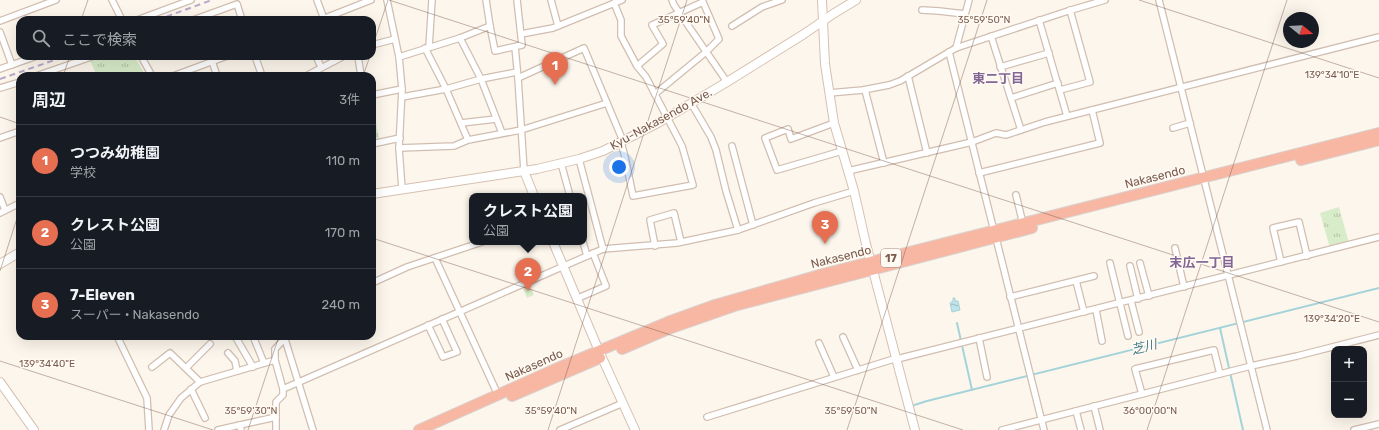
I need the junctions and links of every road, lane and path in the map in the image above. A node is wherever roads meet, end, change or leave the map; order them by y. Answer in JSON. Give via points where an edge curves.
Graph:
{"nodes":[{"id":1,"x":56,"y":0,"type":"edge"},
{"id":2,"x":112,"y":0,"type":"edge"},
{"id":3,"x":191,"y":0,"type":"edge"},
{"id":4,"x":317,"y":0,"type":"edge"},
{"id":5,"x":371,"y":0,"type":"edge"},
{"id":6,"x":388,"y":0,"type":"edge"},
{"id":7,"x":432,"y":0,"type":"edge"},
{"id":8,"x":486,"y":0,"type":"edge"},
{"id":9,"x":517,"y":0,"type":"edge"},
{"id":10,"x":551,"y":0,"type":"edge"},
{"id":11,"x":622,"y":0,"type":"edge"},
{"id":12,"x":672,"y":0,"type":"edge"},
{"id":13,"x":782,"y":0,"type":"edge"},
{"id":14,"x":822,"y":0,"type":"edge"},
{"id":15,"x":856,"y":0,"type":"edge"},
{"id":16,"x":968,"y":0,"type":"edge"},
{"id":17,"x":1105,"y":0,"type":"edge"},
{"id":18,"x":1159,"y":0,"type":"edge"},
{"id":19,"x":605,"y":3,"type":"edge"},
{"id":20,"x":614,"y":3,"type":"junction"},
{"id":21,"x":922,"y":10,"type":"dead end"},
{"id":22,"x":1070,"y":10,"type":"junction"},
{"id":23,"x":338,"y":13,"type":"junction"},
{"id":24,"x":679,"y":13,"type":"junction"},
{"id":25,"x":965,"y":14,"type":"junction"},
{"id":26,"x":120,"y":16,"type":"edge"},
{"id":27,"x":148,"y":16,"type":"edge"},
{"id":28,"x":204,"y":16,"type":"edge"},
{"id":29,"x":241,"y":16,"type":"edge"},
{"id":30,"x":321,"y":16,"type":"edge"},
{"id":31,"x":330,"y":16,"type":"edge"},
{"id":32,"x":340,"y":16,"type":"edge"},
{"id":33,"x":823,"y":20,"type":"junction"},
{"id":34,"x":1039,"y":20,"type":"junction"},
{"id":35,"x":0,"y":21,"type":"edge"},
{"id":36,"x":490,"y":26,"type":"junction"},
{"id":37,"x":558,"y":26,"type":"junction"},
{"id":38,"x":732,"y":26,"type":"dead end"},
{"id":39,"x":0,"y":32,"type":"edge"},
{"id":40,"x":521,"y":34,"type":"junction"},
{"id":41,"x":991,"y":36,"type":"junction"},
{"id":42,"x":1379,"y":37,"type":"edge"},
{"id":43,"x":460,"y":38,"type":"junction"},
{"id":44,"x":395,"y":39,"type":"junction"},
{"id":45,"x":376,"y":44,"type":"edge"},
{"id":46,"x":427,"y":47,"type":"junction"},
{"id":47,"x":515,"y":47,"type":"junction"},
{"id":48,"x":956,"y":48,"type":"junction"},
{"id":49,"x":706,"y":52,"type":"junction"},
{"id":50,"x":949,"y":52,"type":"junction"},
{"id":51,"x":1049,"y":54,"type":"junction"},
{"id":52,"x":399,"y":57,"type":"junction"},
{"id":53,"x":26,"y":60,"type":"edge"},
{"id":54,"x":82,"y":60,"type":"edge"},
{"id":55,"x":143,"y":60,"type":"edge"},
{"id":56,"x":215,"y":60,"type":"edge"},
{"id":57,"x":256,"y":60,"type":"edge"},
{"id":58,"x":318,"y":60,"type":"edge"},
{"id":59,"x":336,"y":60,"type":"edge"},
{"id":60,"x":359,"y":60,"type":"edge"},
{"id":61,"x":212,"y":61,"type":"junction"},
{"id":62,"x":12,"y":65,"type":"junction"},
{"id":63,"x":637,"y":66,"type":"junction"},
{"id":64,"x":321,"y":67,"type":"junction"},
{"id":65,"x":1000,"y":67,"type":"junction"},
{"id":66,"x":0,"y":69,"type":"edge"},
{"id":67,"x":48,"y":72,"type":"edge"},
{"id":68,"x":150,"y":72,"type":"edge"},
{"id":69,"x":183,"y":72,"type":"edge"},
{"id":70,"x":216,"y":72,"type":"edge"},
{"id":71,"x":261,"y":72,"type":"edge"},
{"id":72,"x":313,"y":72,"type":"edge"},
{"id":73,"x":360,"y":72,"type":"edge"},
{"id":74,"x":518,"y":75,"type":"junction"},
{"id":75,"x":908,"y":76,"type":"junction"},
{"id":76,"x":480,"y":79,"type":"junction"},
{"id":77,"x":727,"y":82,"type":"junction"},
{"id":78,"x":16,"y":83,"type":"edge"},
{"id":79,"x":1058,"y":83,"type":"junction"},
{"id":80,"x":0,"y":88,"type":"edge"},
{"id":81,"x":1180,"y":88,"type":"junction"},
{"id":82,"x":402,"y":89,"type":"junction"},
{"id":83,"x":446,"y":89,"type":"junction"},
{"id":84,"x":865,"y":90,"type":"junction"},
{"id":85,"x":1060,"y":90,"type":"junction"},
{"id":86,"x":829,"y":93,"type":"junction"},
{"id":87,"x":376,"y":94,"type":"edge"},
{"id":88,"x":654,"y":94,"type":"junction"},
{"id":89,"x":402,"y":97,"type":"junction"},
{"id":90,"x":1011,"y":98,"type":"junction"},
{"id":91,"x":607,"y":103,"type":"junction"},
{"id":92,"x":690,"y":103,"type":"junction"},
{"id":93,"x":1092,"y":110,"type":"junction"},
{"id":94,"x":1067,"y":116,"type":"junction"},
{"id":95,"x":667,"y":118,"type":"junction"},
{"id":96,"x":496,"y":119,"type":"junction"},
{"id":97,"x":461,"y":123,"type":"junction"},
{"id":98,"x":834,"y":123,"type":"junction"},
{"id":99,"x":1190,"y":123,"type":"junction"},
{"id":100,"x":1173,"y":128,"type":"dead end"},
{"id":101,"x":521,"y":130,"type":"junction"},
{"id":102,"x":1021,"y":130,"type":"junction"},
{"id":103,"x":16,"y":132,"type":"edge"},
{"id":104,"x":502,"y":133,"type":"junction"},
{"id":105,"x":1379,"y":133,"type":"edge"},
{"id":106,"x":0,"y":138,"type":"edge"},
{"id":107,"x":400,"y":138,"type":"junction"},
{"id":108,"x":468,"y":140,"type":"junction"},
{"id":109,"x":1379,"y":140,"type":"edge"},
{"id":110,"x":622,"y":142,"type":"junction"},
{"id":111,"x":972,"y":142,"type":"junction"},
{"id":112,"x":376,"y":143,"type":"edge"},
{"id":113,"x":732,"y":146,"type":"dead end"},
{"id":114,"x":399,"y":148,"type":"junction"},
{"id":115,"x":842,"y":151,"type":"junction"},
{"id":116,"x":928,"y":153,"type":"junction"},
{"id":117,"x":579,"y":159,"type":"junction"},
{"id":118,"x":561,"y":163,"type":"junction"},
{"id":119,"x":884,"y":163,"type":"junction"},
{"id":120,"x":524,"y":171,"type":"junction"},
{"id":121,"x":848,"y":171,"type":"junction"},
{"id":122,"x":980,"y":173,"type":"junction"},
{"id":123,"x":1204,"y":181,"type":"junction"},
{"id":124,"x":402,"y":189,"type":"junction"},
{"id":125,"x":854,"y":191,"type":"junction"},
{"id":126,"x":376,"y":193,"type":"edge"},
{"id":127,"x":533,"y":193,"type":"edge"},
{"id":128,"x":569,"y":193,"type":"edge"},
{"id":129,"x":1016,"y":195,"type":"dead end"},
{"id":130,"x":0,"y":197,"type":"edge"},
{"id":131,"x":16,"y":205,"type":"edge"},
{"id":132,"x":2,"y":211,"type":"edge"},
{"id":133,"x":753,"y":224,"type":"junction"},
{"id":134,"x":1023,"y":224,"type":"junction"},
{"id":135,"x":738,"y":230,"type":"junction"},
{"id":136,"x":995,"y":234,"type":"junction"},
{"id":137,"x":1379,"y":237,"type":"edge"},
{"id":138,"x":681,"y":242,"type":"junction"},
{"id":139,"x":473,"y":245,"type":"edge"},
{"id":140,"x":554,"y":245,"type":"edge"},
{"id":141,"x":584,"y":245,"type":"edge"},
{"id":142,"x":655,"y":246,"type":"junction"},
{"id":143,"x":1175,"y":248,"type":"dead end"},
{"id":144,"x":603,"y":249,"type":"junction"},
{"id":145,"x":593,"y":253,"type":"junction"},
{"id":146,"x":16,"y":254,"type":"edge"},
{"id":147,"x":587,"y":256,"type":"junction"},
{"id":148,"x":1307,"y":256,"type":"junction"},
{"id":149,"x":435,"y":258,"type":"junction"},
{"id":150,"x":1281,"y":262,"type":"junction"},
{"id":151,"x":1110,"y":263,"type":"dead end"},
{"id":152,"x":1140,"y":263,"type":"dead end"},
{"id":153,"x":0,"y":264,"type":"edge"},
{"id":154,"x":562,"y":266,"type":"junction"},
{"id":155,"x":873,"y":266,"type":"junction"},
{"id":156,"x":1130,"y":266,"type":"dead end"},
{"id":157,"x":1228,"y":275,"type":"junction"},
{"id":158,"x":1094,"y":276,"type":"dead end"},
{"id":159,"x":376,"y":280,"type":"edge"},
{"id":160,"x":1076,"y":281,"type":"junction"},
{"id":161,"x":1184,"y":287,"type":"junction"},
{"id":162,"x":1149,"y":296,"type":"junction"},
{"id":163,"x":1010,"y":297,"type":"junction"},
{"id":164,"x":576,"y":299,"type":"junction"},
{"id":165,"x":1138,"y":299,"type":"junction"},
{"id":166,"x":1131,"y":301,"type":"junction"},
{"id":167,"x":1120,"y":303,"type":"junction"},
{"id":168,"x":1096,"y":310,"type":"junction"},
{"id":169,"x":460,"y":311,"type":"junction"},
{"id":170,"x":1084,"y":312,"type":"junction"},
{"id":171,"x":442,"y":319,"type":"junction"},
{"id":172,"x":428,"y":325,"type":"junction"},
{"id":173,"x":1018,"y":328,"type":"junction"},
{"id":174,"x":1139,"y":332,"type":"dead end"},
{"id":175,"x":1379,"y":335,"type":"edge"},
{"id":176,"x":1128,"y":336,"type":"dead end"},
{"id":177,"x":843,"y":337,"type":"dead end"},
{"id":178,"x":979,"y":338,"type":"junction"},
{"id":179,"x":118,"y":340,"type":"edge"},
{"id":180,"x":237,"y":340,"type":"edge"},
{"id":181,"x":255,"y":340,"type":"edge"},
{"id":182,"x":283,"y":340,"type":"edge"},
{"id":183,"x":287,"y":340,"type":"edge"},
{"id":184,"x":1102,"y":341,"type":"dead end"},
{"id":185,"x":819,"y":343,"type":"dead end"},
{"id":186,"x":210,"y":344,"type":"dead end"},
{"id":187,"x":228,"y":353,"type":"dead end"},
{"id":188,"x":600,"y":354,"type":"junction"},
{"id":189,"x":897,"y":359,"type":"junction"},
{"id":190,"x":275,"y":360,"type":"junction"},
{"id":191,"x":264,"y":363,"type":"junction"},
{"id":192,"x":1251,"y":366,"type":"junction"},
{"id":193,"x":152,"y":367,"type":"dead end"},
{"id":194,"x":253,"y":367,"type":"junction"},
{"id":195,"x":186,"y":368,"type":"junction"},
{"id":196,"x":858,"y":370,"type":"junction"},
{"id":197,"x":237,"y":371,"type":"junction"},
{"id":198,"x":1220,"y":374,"type":"junction"},
{"id":199,"x":834,"y":377,"type":"junction"},
{"id":200,"x":987,"y":377,"type":"dead end"},
{"id":201,"x":299,"y":381,"type":"junction"},
{"id":202,"x":0,"y":382,"type":"edge"},
{"id":203,"x":200,"y":382,"type":"junction"},
{"id":204,"x":191,"y":389,"type":"junction"},
{"id":205,"x":283,"y":389,"type":"junction"},
{"id":206,"x":1142,"y":394,"type":"junction"},
{"id":207,"x":498,"y":395,"type":"junction"},
{"id":208,"x":624,"y":403,"type":"junction"},
{"id":209,"x":1094,"y":406,"type":"junction"},
{"id":210,"x":1076,"y":411,"type":"junction"},
{"id":211,"x":276,"y":417,"type":"junction"},
{"id":212,"x":707,"y":417,"type":"dead end"},
{"id":213,"x":205,"y":418,"type":"dead end"},
{"id":214,"x":1042,"y":420,"type":"junction"},
{"id":215,"x":1379,"y":424,"type":"edge"},
{"id":216,"x":240,"y":427,"type":"edge"},
{"id":217,"x":1363,"y":429,"type":"edge"},
{"id":218,"x":34,"y":430,"type":"edge"},
{"id":219,"x":149,"y":430,"type":"edge"},
{"id":220,"x":164,"y":430,"type":"edge"},
{"id":221,"x":218,"y":430,"type":"edge"},
{"id":222,"x":276,"y":430,"type":"edge"},
{"id":223,"x":313,"y":430,"type":"edge"},
{"id":224,"x":419,"y":430,"type":"edge"},
{"id":225,"x":435,"y":430,"type":"edge"},
{"id":226,"x":560,"y":430,"type":"edge"},
{"id":227,"x":635,"y":430,"type":"edge"},
{"id":228,"x":916,"y":430,"type":"edge"},
{"id":229,"x":1002,"y":430,"type":"edge"},
{"id":230,"x":1044,"y":430,"type":"edge"},
{"id":231,"x":1081,"y":430,"type":"edge"},
{"id":232,"x":1100,"y":430,"type":"edge"},
{"id":233,"x":1267,"y":430,"type":"edge"},
{"id":234,"x":1354,"y":430,"type":"edge"}],
"edges":[{"from":1,"to":35,"type":"street"},
{"from":2,"to":26,"type":"street"},
{"from":3,"to":27,"type":"street"},
{"from":4,"to":30,"type":"street"},
{"from":5,"to":23,"type":"street"},
{"from":6,"to":44,"type":"street"},
{"from":7,"to":46,"type":"street"},
{"from":8,"to":36,"type":"street"},
{"from":9,"to":40,"type":"street"},
{"from":10,"to":37,"type":"street"},
{"from":11,"to":20,"type":"street"},
{"from":12,"to":24,"type":"street"},
{"from":13,"to":38,"type":"street","via":[[762,7]]},
{"from":14,"to":33,"type":"street"},
{"from":15,"to":33,"type":"street","name":"Kyu-Nakasendo Ave."},
{"from":16,"to":25,"type":"street"},
{"from":17,"to":22,"type":"street"},
{"from":18,"to":81,"type":"street"},
{"from":19,"to":20,"type":"street"},
{"from":19,"to":37,"type":"street"},
{"from":20,"to":63,"type":"street","via":[[621,20],[621,36]]},
{"from":21,"to":25,"type":"street"},
{"from":22,"to":34,"type":"street"},
{"from":22,"to":85,"type":"street","via":[[1090,82]]},
{"from":23,"to":31,"type":"street"},
{"from":23,"to":32,"type":"street"},
{"from":24,"to":49,"type":"street"},
{"from":24,"to":49,"type":"street","via":[[703,2],[719,39]]},
{"from":24,"to":63,"type":"street","via":[[652,25],[663,44]]},
{"from":25,"to":48,"type":"street"},
{"from":28,"to":29,"type":"street","via":[[237,4]]},
{"from":33,"to":77,"type":"street","name":"Kyu-Nakasendo Ave."},
{"from":33,"to":86,"type":"street"},
{"from":34,"to":41,"type":"street"},
{"from":34,"to":51,"type":"street"},
{"from":36,"to":43,"type":"street"},
{"from":36,"to":47,"type":"street","via":[[496,51]]},
{"from":37,"to":40,"type":"street"},
{"from":39,"to":62,"type":"street"},
{"from":40,"to":47,"type":"street","via":[[522,45]]},
{"from":41,"to":48,"type":"street"},
{"from":41,"to":65,"type":"street"},
{"from":42,"to":81,"type":"street"},
{"from":43,"to":46,"type":"street"},
{"from":43,"to":76,"type":"street"},
{"from":44,"to":45,"type":"street"},
{"from":44,"to":52,"type":"street"},
{"from":46,"to":52,"type":"street"},
{"from":46,"to":83,"type":"street"},
{"from":47,"to":74,"type":"street"},
{"from":48,"to":50,"type":"street"},
{"from":49,"to":77,"type":"street"},
{"from":49,"to":88,"type":"street"},
{"from":50,"to":75,"type":"street"},
{"from":50,"to":111,"type":"street"},
{"from":51,"to":65,"type":"street"},
{"from":51,"to":79,"type":"street"},
{"from":52,"to":82,"type":"street"},
{"from":53,"to":62,"type":"street"},
{"from":54,"to":67,"type":"street"},
{"from":55,"to":68,"type":"street"},
{"from":56,"to":61,"type":"street"},
{"from":57,"to":71,"type":"street"},
{"from":58,"to":64,"type":"street"},
{"from":59,"to":64,"type":"street"},
{"from":60,"to":73,"type":"street"},
{"from":61,"to":69,"type":"street"},
{"from":61,"to":70,"type":"street"},
{"from":62,"to":66,"type":"street"},
{"from":63,"to":88,"type":"street"},
{"from":64,"to":72,"type":"street"},
{"from":65,"to":90,"type":"street"},
{"from":74,"to":76,"type":"street"},
{"from":74,"to":91,"type":"street","via":[[584,48]]},
{"from":74,"to":101,"type":"street"},
{"from":75,"to":84,"type":"street","via":[[889,85]]},
{"from":75,"to":116,"type":"street"},
{"from":76,"to":83,"type":"street"},
{"from":76,"to":96,"type":"street"},
{"from":77,"to":92,"type":"street","name":"Kyu-Nakasendo Ave."},
{"from":78,"to":80,"type":"street"},
{"from":79,"to":85,"type":"street"},
{"from":79,"to":90,"type":"street"},
{"from":81,"to":93,"type":"street"},
{"from":81,"to":99,"type":"street"},
{"from":82,"to":87,"type":"street"},
{"from":82,"to":89,"type":"street"},
{"from":83,"to":89,"type":"street"},
{"from":83,"to":97,"type":"street"},
{"from":84,"to":86,"type":"street"},
{"from":84,"to":119,"type":"street"},
{"from":85,"to":94,"type":"street"},
{"from":86,"to":98,"type":"street"},
{"from":88,"to":95,"type":"street"},
{"from":89,"to":107,"type":"street"},
{"from":90,"to":102,"type":"street"},
{"from":91,"to":101,"type":"street"},
{"from":91,"to":110,"type":"street"},
{"from":92,"to":95,"type":"street","name":"Kyu-Nakasendo Ave."},
{"from":92,"to":135,"type":"street","via":[[716,150]]},
{"from":93,"to":94,"type":"street"},
{"from":93,"to":122,"type":"street","via":[[1100,143]]},
{"from":94,"to":102,"type":"street"},
{"from":95,"to":110,"type":"street","name":"Kyu-Nakasendo Ave."},
{"from":95,"to":110,"type":"street","via":[[682,146],[693,184],[633,196]]},
{"from":96,"to":97,"type":"street"},
{"from":96,"to":104,"type":"street"},
{"from":97,"to":108,"type":"street"},
{"from":98,"to":115,"type":"street"},
{"from":98,"to":115,"type":"street","via":[[791,139],[788,129],[765,138],[777,170]]},
{"from":99,"to":100,"type":"street"},
{"from":99,"to":123,"type":"street"},
{"from":101,"to":104,"type":"street"},
{"from":101,"to":120,"type":"street"},
{"from":102,"to":111,"type":"street","via":[[1006,135],[996,133]]},
{"from":103,"to":106,"type":"street"},
{"from":104,"to":108,"type":"street"},
{"from":105,"to":123,"type":"highway","name":"Nakasendo","number":"17"},
{"from":107,"to":112,"type":"street"},
{"from":107,"to":114,"type":"street"},
{"from":108,"to":114,"type":"street","via":[[454,146]]},
{"from":109,"to":123,"type":"highway","name":"Nakasendo","number":"17"},
{"from":110,"to":117,"type":"street","name":"Kyu-Nakasendo Ave."},
{"from":111,"to":116,"type":"street"},
{"from":111,"to":122,"type":"street"},
{"from":113,"to":133,"type":"street"},
{"from":114,"to":124,"type":"street"},
{"from":115,"to":121,"type":"street"},
{"from":116,"to":119,"type":"street"},
{"from":117,"to":118,"type":"street","name":"Kyu-Nakasendo Ave."},
{"from":117,"to":144,"type":"street"},
{"from":118,"to":120,"type":"street","name":"Kyu-Nakasendo Ave."},
{"from":118,"to":128,"type":"street"},
{"from":119,"to":121,"type":"street"},
{"from":120,"to":124,"type":"street","name":"Kyu-Nakasendo Ave."},
{"from":120,"to":127,"type":"street"},
{"from":121,"to":125,"type":"street"},
{"from":122,"to":136,"type":"street"},
{"from":123,"to":134,"type":"highway","name":"Nakasendo","number":"17"},
{"from":123,"to":136,"type":"highway","name":"Nakasendo","number":"17"},
{"from":123,"to":157,"type":"street"},
{"from":124,"to":126,"type":"street","name":"Kyu-Nakasendo Ave."},
{"from":125,"to":133,"type":"street"},
{"from":125,"to":155,"type":"street"},
{"from":129,"to":134,"type":"street"},
{"from":130,"to":132,"type":"street"},
{"from":131,"to":132,"type":"street"},
{"from":133,"to":135,"type":"street"},
{"from":134,"to":136,"type":"highway","name":"Nakasendo","number":"17"},
{"from":135,"to":138,"type":"street"},
{"from":136,"to":155,"type":"highway","name":"Nakasendo","number":"17"},
{"from":136,"to":163,"type":"street"},
{"from":137,"to":148,"type":"street"},
{"from":138,"to":142,"type":"street"},
{"from":138,"to":142,"type":"street","via":[[674,213],[650,220]]},
{"from":139,"to":149,"type":"street"},
{"from":140,"to":154,"type":"street"},
{"from":141,"to":147,"type":"street"},
{"from":142,"to":144,"type":"street"},
{"from":143,"to":161,"type":"street"},
{"from":144,"to":145,"type":"street"},
{"from":145,"to":147,"type":"street"},
{"from":145,"to":164,"type":"street","via":[[606,286]]},
{"from":146,"to":153,"type":"street"},
{"from":147,"to":154,"type":"street"},
{"from":148,"to":150,"type":"street"},
{"from":148,"to":150,"type":"street","via":[[1299,222],[1273,228]]},
{"from":149,"to":159,"type":"street"},
{"from":149,"to":169,"type":"street"},
{"from":150,"to":157,"type":"street"},
{"from":151,"to":167,"type":"street"},
{"from":152,"to":162,"type":"street"},
{"from":154,"to":164,"type":"street"},
{"from":154,"to":169,"type":"street"},
{"from":155,"to":188,"type":"highway","name":"Nakasendo","number":"17","via":[[762,291],[715,305],[668,322]]},
{"from":155,"to":189,"type":"street"},
{"from":156,"to":165,"type":"street"},
{"from":157,"to":161,"type":"street"},
{"from":157,"to":192,"type":"street"},
{"from":158,"to":160,"type":"street"},
{"from":160,"to":163,"type":"street"},
{"from":160,"to":170,"type":"street"},
{"from":161,"to":162,"type":"street"},
{"from":162,"to":165,"type":"street"},
{"from":163,"to":173,"type":"street"},
{"from":164,"to":188,"type":"street"},
{"from":165,"to":166,"type":"street"},
{"from":166,"to":167,"type":"street"},
{"from":166,"to":174,"type":"street"},
{"from":167,"to":168,"type":"street"},
{"from":167,"to":176,"type":"street"},
{"from":168,"to":170,"type":"street"},
{"from":168,"to":184,"type":"street"},
{"from":169,"to":171,"type":"street"},
{"from":169,"to":207,"type":"street"},
{"from":170,"to":173,"type":"street"},
{"from":171,"to":172,"type":"street"},
{"from":171,"to":172,"type":"street","via":[[457,352],[442,357]]},
{"from":172,"to":201,"type":"street"},
{"from":173,"to":178,"type":"street"},
{"from":173,"to":214,"type":"street"},
{"from":175,"to":192,"type":"street"},
{"from":177,"to":196,"type":"street"},
{"from":178,"to":189,"type":"street"},
{"from":178,"to":200,"type":"street"},
{"from":179,"to":219,"type":"street","via":[[147,398]]},
{"from":180,"to":194,"type":"street"},
{"from":181,"to":191,"type":"street"},
{"from":182,"to":190,"type":"street","via":[[275,350]]},
{"from":183,"to":201,"type":"street"},
{"from":185,"to":199,"type":"street"},
{"from":186,"to":195,"type":"street"},
{"from":187,"to":197,"type":"street","via":[[235,361]]},
{"from":188,"to":207,"type":"highway","name":"Nakasendo","number":"17"},
{"from":188,"to":208,"type":"street"},
{"from":188,"to":225,"type":"highway","name":"Nakasendo","number":"17"},
{"from":189,"to":196,"type":"street"},
{"from":189,"to":228,"type":"street"},
{"from":190,"to":191,"type":"street"},
{"from":190,"to":205,"type":"street"},
{"from":191,"to":194,"type":"street"},
{"from":192,"to":198,"type":"street"},
{"from":192,"to":233,"type":"street"},
{"from":193,"to":195,"type":"street","via":[[170,353]]},
{"from":194,"to":197,"type":"street"},
{"from":195,"to":203,"type":"street"},
{"from":196,"to":199,"type":"street"},
{"from":197,"to":203,"type":"street"},
{"from":198,"to":206,"type":"street"},
{"from":198,"to":206,"type":"street","via":[[1214,350],[1135,369]]},
{"from":199,"to":212,"type":"street"},
{"from":201,"to":205,"type":"street"},
{"from":201,"to":223,"type":"street"},
{"from":202,"to":218,"type":"street"},
{"from":203,"to":204,"type":"street"},
{"from":204,"to":213,"type":"street"},
{"from":204,"to":220,"type":"street","via":[[169,415]]},
{"from":205,"to":211,"type":"street","via":[[283,395],[276,402]]},
{"from":206,"to":209,"type":"street"},
{"from":207,"to":224,"type":"highway","name":"Nakasendo","number":"17"},
{"from":208,"to":226,"type":"street"},
{"from":208,"to":227,"type":"street"},
{"from":209,"to":210,"type":"street"},
{"from":209,"to":232,"type":"street"},
{"from":210,"to":214,"type":"street"},
{"from":210,"to":231,"type":"street"},
{"from":211,"to":216,"type":"street"},
{"from":211,"to":222,"type":"street"},
{"from":214,"to":229,"type":"street"},
{"from":214,"to":230,"type":"street"},
{"from":215,"to":217,"type":"street"},
{"from":216,"to":221,"type":"street"},
{"from":217,"to":234,"type":"street"}]}
